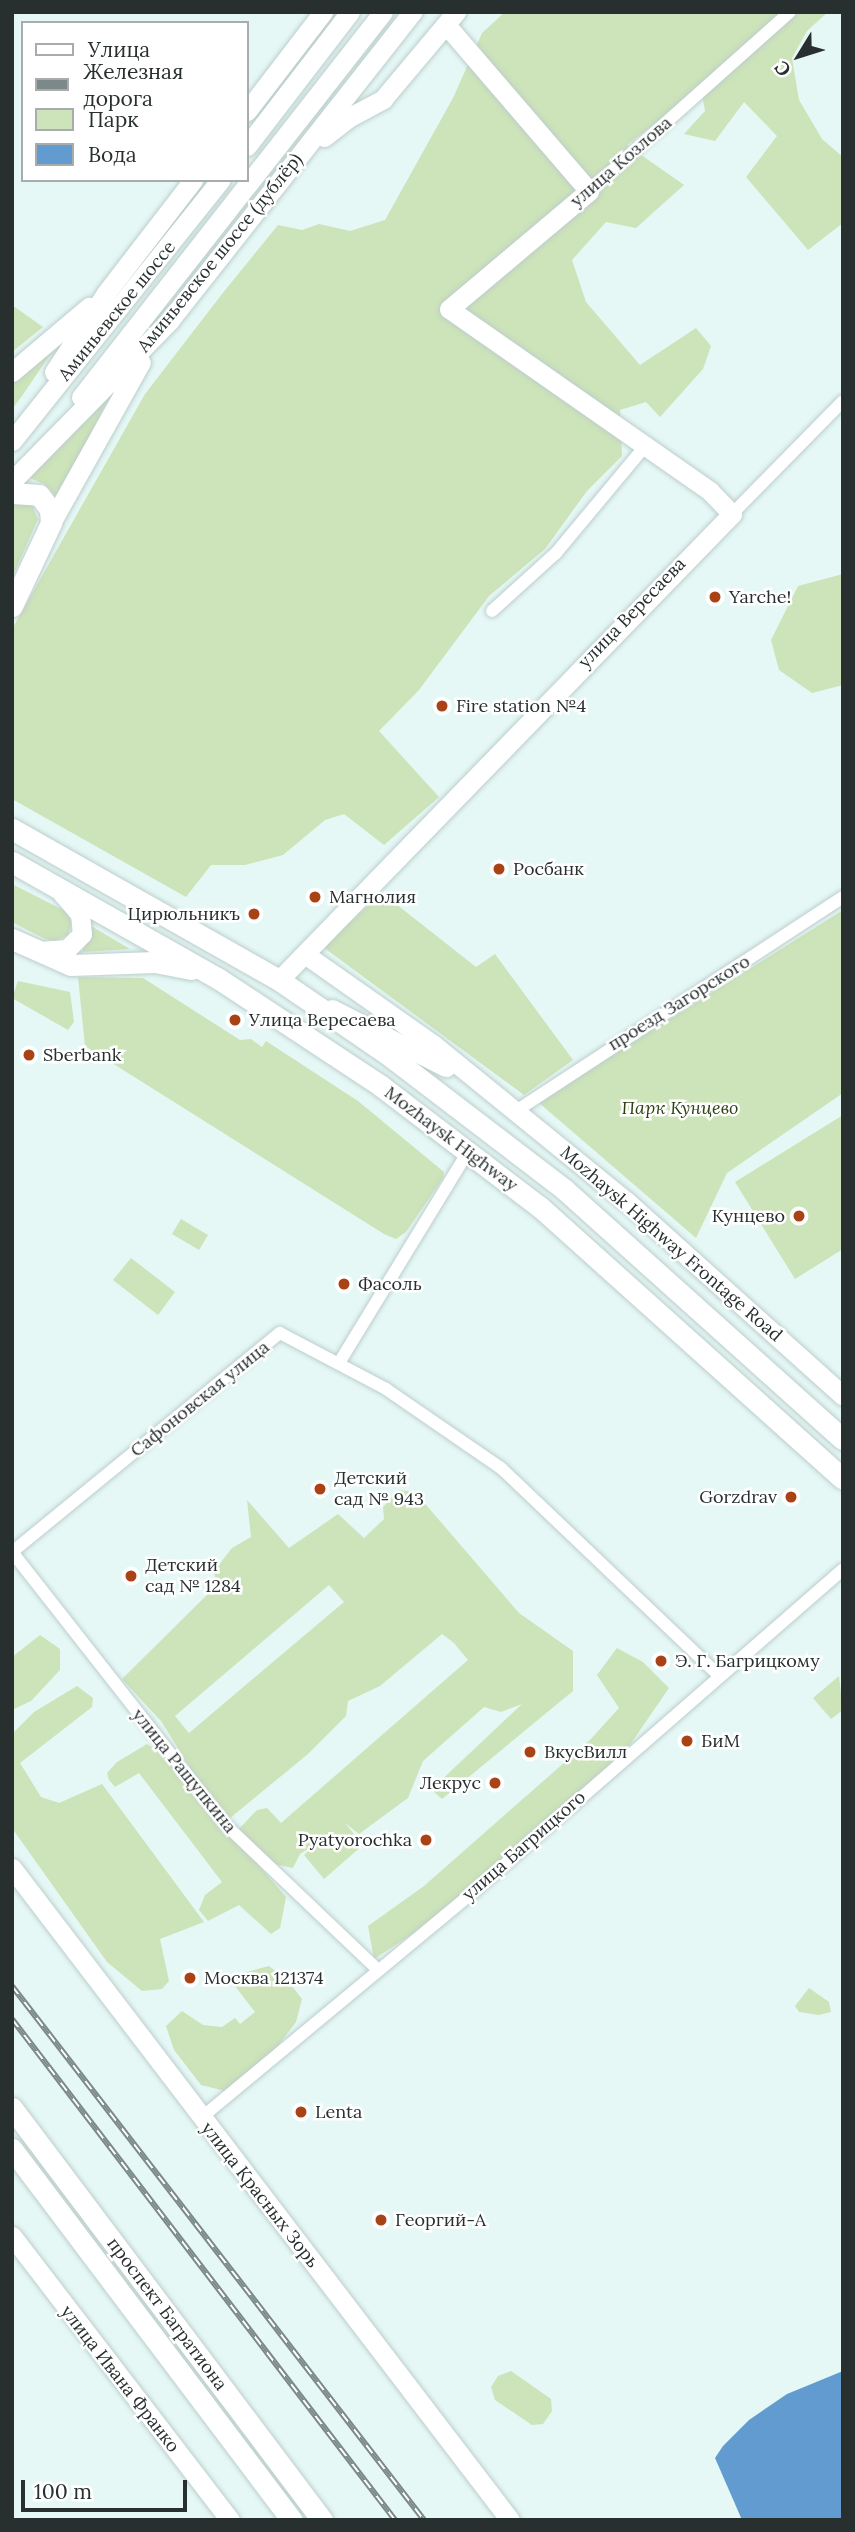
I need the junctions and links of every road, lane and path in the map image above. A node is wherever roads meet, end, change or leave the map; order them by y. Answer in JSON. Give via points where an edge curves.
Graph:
{"nodes":[{"id":1,"x":323,"y":12,"type":"edge"},
{"id":2,"x":350,"y":12,"type":"edge"},
{"id":3,"x":383,"y":12,"type":"edge"},
{"id":4,"x":412,"y":12,"type":"edge"},
{"id":5,"x":790,"y":12,"type":"edge"},
{"id":6,"x":451,"y":19,"type":"edge"},
{"id":7,"x":248,"y":110,"type":"edge"},
{"id":8,"x":248,"y":145,"type":"edge"},
{"id":9,"x":292,"y":166,"type":"junction"},
{"id":10,"x":191,"y":182,"type":"edge"},
{"id":11,"x":218,"y":182,"type":"edge"},
{"id":12,"x":589,"y":191,"type":"junction"},
{"id":13,"x":106,"y":293,"type":"junction"},
{"id":14,"x":170,"y":320,"type":"junction"},
{"id":15,"x":12,"y":372,"type":"edge"},
{"id":16,"x":843,"y":401,"type":"edge"},
{"id":17,"x":12,"y":439,"type":"edge"},
{"id":18,"x":646,"y":445,"type":"junction"},
{"id":19,"x":12,"y":480,"type":"edge"},
{"id":20,"x":12,"y":493,"type":"edge"},
{"id":21,"x":732,"y":514,"type":"junction"},
{"id":22,"x":51,"y":523,"type":"junction"},
{"id":23,"x":12,"y":606,"type":"edge"},
{"id":24,"x":492,"y":611,"type":"dead end"},
{"id":25,"x":12,"y":829,"type":"edge"},
{"id":26,"x":12,"y":862,"type":"edge"},
{"id":27,"x":54,"y":884,"type":"junction"},
{"id":28,"x":843,"y":897,"type":"edge"},
{"id":29,"x":12,"y":939,"type":"edge"},
{"id":30,"x":35,"y":951,"type":"junction"},
{"id":31,"x":306,"y":955,"type":"junction"},
{"id":32,"x":219,"y":979,"type":"junction"},
{"id":33,"x":279,"y":980,"type":"junction"},
{"id":34,"x":299,"y":993,"type":"junction"},
{"id":35,"x":495,"y":1096,"type":"junction"},
{"id":36,"x":516,"y":1111,"type":"junction"},
{"id":37,"x":468,"y":1152,"type":"junction"},
{"id":38,"x":339,"y":1363,"type":"junction"},
{"id":39,"x":843,"y":1396,"type":"edge"},
{"id":40,"x":843,"y":1439,"type":"edge"},
{"id":41,"x":843,"y":1479,"type":"edge"},
{"id":42,"x":12,"y":1552,"type":"edge"},
{"id":43,"x":843,"y":1569,"type":"edge"},
{"id":44,"x":718,"y":1675,"type":"junction"},
{"id":45,"x":12,"y":1868,"type":"edge"},
{"id":46,"x":377,"y":1969,"type":"junction"},
{"id":47,"x":12,"y":2108,"type":"edge"},
{"id":48,"x":201,"y":2118,"type":"junction"},
{"id":49,"x":12,"y":2150,"type":"edge"},
{"id":50,"x":12,"y":2236,"type":"edge"},
{"id":51,"x":230,"y":2520,"type":"edge"},
{"id":52,"x":292,"y":2520,"type":"edge"},
{"id":53,"x":322,"y":2520,"type":"edge"},
{"id":54,"x":510,"y":2520,"type":"edge"}],
"edges":[{"from":1,"to":7,"type":"main road"},
{"from":2,"to":8,"type":"main road"},
{"from":3,"to":19,"type":"main road","name":"Аминьевское шоссе"},
{"from":4,"to":9,"type":"main road","name":"Аминьевское шоссе (дублёр)"},
{"from":5,"to":12,"type":"street","name":"улица Козлова"},
{"from":6,"to":9,"type":"main road","via":[[383,99],[348,118]]},
{"from":6,"to":12,"type":"main road"},
{"from":9,"to":14,"type":"main road","name":"Аминьевское шоссе (дублёр)"},
{"from":10,"to":13,"type":"main road"},
{"from":11,"to":17,"type":"main road","name":"Аминьевское шоссе"},
{"from":12,"to":18,"type":"main road","name":"улица Козлова","via":[[449,309]]},
{"from":13,"to":15,"type":"main road"},
{"from":13,"to":17,"type":"main road"},
{"from":14,"to":19,"type":"main road","name":"Аминьевское шоссе (дублёр)"},
{"from":14,"to":22,"type":"main road","via":[[137,367]]},
{"from":16,"to":21,"type":"street","name":"улица Вересаева"},
{"from":18,"to":21,"type":"main road","via":[[710,491]]},
{"from":18,"to":24,"type":"street","via":[[556,553]]},
{"from":20,"to":22,"type":"main road","via":[[39,495],[50,509]]},
{"from":21,"to":31,"type":"main road","name":"улица Вересаева"},
{"from":22,"to":23,"type":"main road"},
{"from":25,"to":33,"type":"main road","name":"Mozhaysk Highway"},
{"from":26,"to":27,"type":"main road","name":"Mozhaysk Highway"},
{"from":27,"to":30,"type":"main road","via":[[80,914],[82,934],[67,949]]},
{"from":27,"to":32,"type":"main road","name":"Mozhaysk Highway"},
{"from":28,"to":36,"type":"street","name":"проезд Загорского"},
{"from":29,"to":30,"type":"main road"},
{"from":30,"to":32,"type":"main road","via":[[71,965],[155,962]]},
{"from":31,"to":33,"type":"main road","name":"улица Вересаева"},
{"from":31,"to":35,"type":"main road","via":[[434,1045]]},
{"from":32,"to":37,"type":"main road","name":"Mozhaysk Highway","via":[[325,1046]]},
{"from":33,"to":34,"type":"main road","name":"Mozhaysk Highway"},
{"from":34,"to":35,"type":"main road","via":[[415,1049]]},
{"from":34,"to":40,"type":"main road","name":"Mozhaysk Highway","via":[[390,1056],[565,1190]]},
{"from":35,"to":36,"type":"main road","name":"Mozhaysk Highway Frontage Road"},
{"from":36,"to":39,"type":"main road","name":"Mozhaysk Highway Frontage Road","via":[[626,1200]]},
{"from":37,"to":38,"type":"street"},
{"from":37,"to":41,"type":"main road","name":"Mozhaysk Highway","via":[[606,1264]]},
{"from":38,"to":42,"type":"street","name":"Сафоновская улица","via":[[280,1333]]},
{"from":38,"to":44,"type":"street","name":"Сафоновская улица","via":[[440,1424],[501,1468]]},
{"from":42,"to":46,"type":"street","name":"улица Ращупкина","via":[[227,1826]]},
{"from":43,"to":44,"type":"street","name":"улица Багрицкого"},
{"from":44,"to":46,"type":"street","name":"улица Багрицкого","via":[[480,1886]]},
{"from":45,"to":48,"type":"main road","name":"улица Красных Зорь"},
{"from":46,"to":48,"type":"street","name":"улица Багрицкого"},
{"from":47,"to":53,"type":"main road","name":"проспект Багратиона"},
{"from":48,"to":54,"type":"main road","name":"улица Красных Зорь"},
{"from":49,"to":52,"type":"main road","name":"проспект Багратиона"},
{"from":50,"to":51,"type":"main road","name":"улица Ивана Франко"}]}
